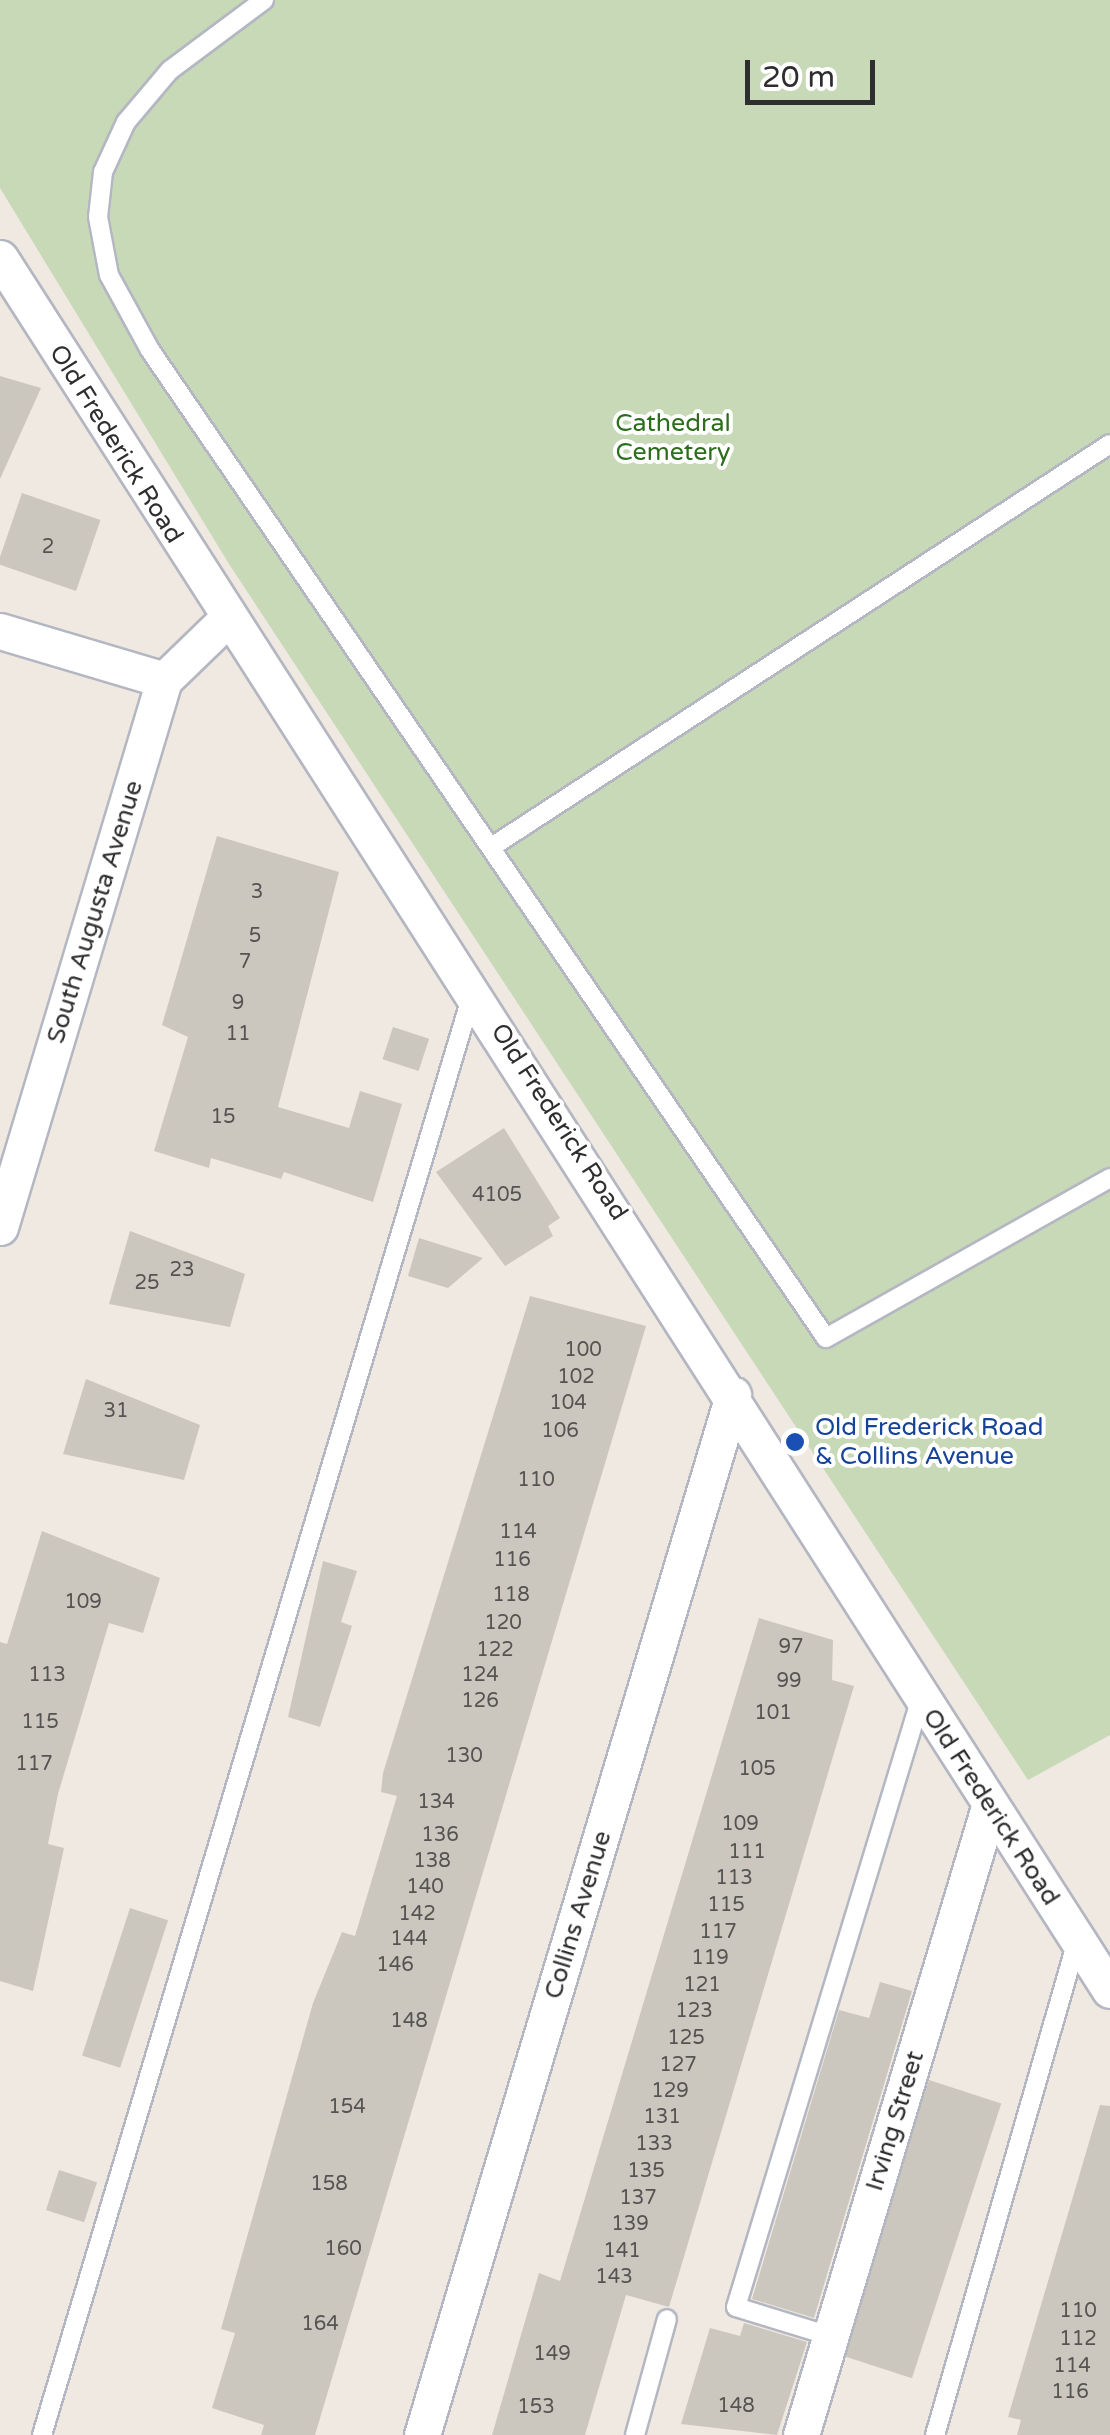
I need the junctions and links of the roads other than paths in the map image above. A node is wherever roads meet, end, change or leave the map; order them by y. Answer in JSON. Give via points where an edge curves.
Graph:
{"nodes":[{"id":1,"x":264,"y":0,"type":"edge"},
{"id":2,"x":0,"y":258,"type":"edge"},
{"id":3,"x":1110,"y":444,"type":"edge"},
{"id":4,"x":226,"y":618,"type":"junction"},
{"id":5,"x":0,"y":630,"type":"edge"},
{"id":6,"x":164,"y":680,"type":"junction"},
{"id":7,"x":493,"y":846,"type":"junction"},
{"id":8,"x":474,"y":988,"type":"junction"},
{"id":9,"x":1110,"y":1178,"type":"edge"},
{"id":10,"x":0,"y":1227,"type":"edge"},
{"id":11,"x":733,"y":1395,"type":"junction"},
{"id":12,"x":921,"y":1697,"type":"junction"},
{"id":13,"x":989,"y":1808,"type":"junction"},
{"id":14,"x":1078,"y":1940,"type":"junction"},
{"id":15,"x":1110,"y":1990,"type":"edge"},
{"id":16,"x":667,"y":2319,"type":"dead end"},
{"id":17,"x":830,"y":2336,"type":"junction"},
{"id":18,"x":42,"y":2435,"type":"edge"},
{"id":19,"x":422,"y":2435,"type":"edge"},
{"id":20,"x":635,"y":2435,"type":"edge"},
{"id":21,"x":801,"y":2435,"type":"edge"},
{"id":22,"x":935,"y":2435,"type":"edge"}],
"edges":[{"from":1,"to":7,"type":"lane","via":[[170,70],[126,122],[103,172],[98,217],[109,275],[150,350]]},
{"from":2,"to":4,"type":"street","name":"Old Frederick Road"},
{"from":3,"to":7,"type":"lane"},
{"from":4,"to":6,"type":"street","name":"South Augusta Avenue"},
{"from":4,"to":8,"type":"street","name":"Old Frederick Road"},
{"from":5,"to":6,"type":"street"},
{"from":6,"to":10,"type":"street","name":"South Augusta Avenue"},
{"from":7,"to":9,"type":"lane","via":[[826,1338]]},
{"from":8,"to":11,"type":"street","name":"Old Frederick Road"},
{"from":8,"to":18,"type":"lane"},
{"from":11,"to":12,"type":"street","name":"Old Frederick Road"},
{"from":11,"to":19,"type":"street","name":"Collins Avenue"},
{"from":12,"to":13,"type":"street","name":"Old Frederick Road"},
{"from":12,"to":17,"type":"lane","via":[[736,2307]]},
{"from":13,"to":14,"type":"street","name":"Old Frederick Road"},
{"from":13,"to":17,"type":"street","name":"Irving Street"},
{"from":14,"to":15,"type":"street","name":"Old Frederick Road"},
{"from":14,"to":22,"type":"lane"},
{"from":16,"to":20,"type":"lane"},
{"from":17,"to":21,"type":"street","name":"Irving Street"}]}
